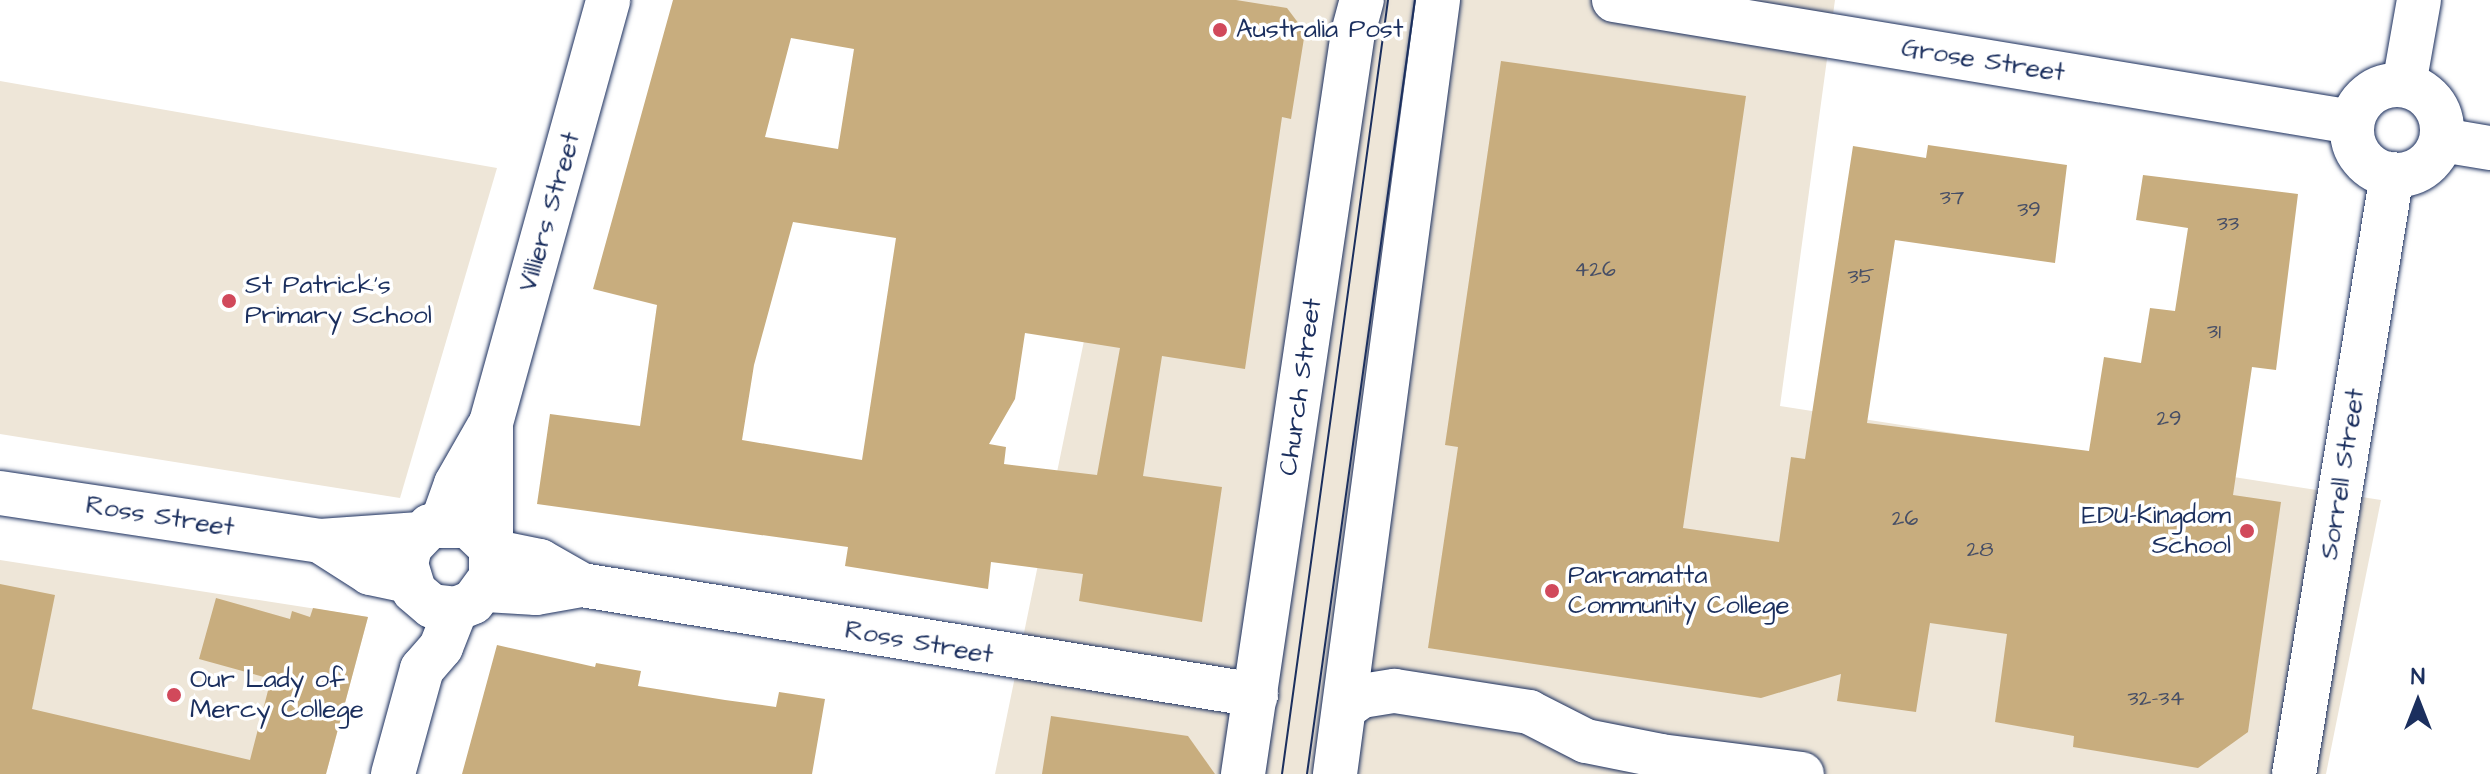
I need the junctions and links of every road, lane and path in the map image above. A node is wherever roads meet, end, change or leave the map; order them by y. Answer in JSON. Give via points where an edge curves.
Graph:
{"nodes":[{"id":1,"x":608,"y":0,"type":"edge"},
{"id":2,"x":1362,"y":0,"type":"edge"},
{"id":3,"x":1438,"y":0,"type":"edge"},
{"id":4,"x":1614,"y":0,"type":"edge"},
{"id":5,"x":2419,"y":0,"type":"edge"},
{"id":6,"x":2404,"y":85,"type":"junction"},
{"id":7,"x":2352,"y":122,"type":"junction"},
{"id":8,"x":2442,"y":140,"type":"junction"},
{"id":9,"x":2490,"y":148,"type":"edge"},
{"id":10,"x":2392,"y":174,"type":"junction"},
{"id":11,"x":491,"y":423,"type":"junction"},
{"id":12,"x":0,"y":493,"type":"edge"},
{"id":13,"x":431,"y":528,"type":"junction"},
{"id":14,"x":320,"y":541,"type":"junction"},
{"id":15,"x":459,"y":579,"type":"junction"},
{"id":16,"x":1256,"y":695,"type":"junction"},
{"id":17,"x":1346,"y":707,"type":"junction"},
{"id":18,"x":393,"y":774,"type":"edge"},
{"id":19,"x":1243,"y":774,"type":"edge"},
{"id":20,"x":1335,"y":774,"type":"edge"},
{"id":21,"x":1802,"y":774,"type":"edge"},
{"id":22,"x":2294,"y":774,"type":"edge"}],
"edges":[{"from":1,"to":11,"type":"street","name":"Villiers Street"},
{"from":2,"to":16,"type":"street","name":"Church Street"},
{"from":3,"to":17,"type":"street"},
{"from":4,"to":7,"type":"street","name":"Grose Street"},
{"from":5,"to":6,"type":"street"},
{"from":6,"to":7,"type":"street","via":[[2373,91]]},
{"from":6,"to":8,"type":"street","via":[[2421,91],[2434,104]]},
{"from":7,"to":10,"type":"street","via":[[2358,153],[2369,165]]},
{"from":8,"to":9,"type":"street"},
{"from":8,"to":10,"type":"street","via":[[2420,169]]},
{"from":10,"to":22,"type":"street","name":"Sorrell Street"},
{"from":11,"to":13,"type":"street"},
{"from":11,"to":15,"type":"street"},
{"from":12,"to":14,"type":"street","name":"Ross Street"},
{"from":13,"to":14,"type":"street"},
{"from":13,"to":15,"type":"street","via":[[468,526]]},
{"from":13,"to":15,"type":"street","via":[[406,564]]},
{"from":14,"to":15,"type":"street","via":[[370,573]]},
{"from":15,"to":16,"type":"street","name":"Ross Street","via":[[540,561],[582,585]]},
{"from":15,"to":18,"type":"street","via":[[416,649],[422,669]]},
{"from":16,"to":19,"type":"street","name":"Church Street"},
{"from":17,"to":20,"type":"street"},
{"from":17,"to":21,"type":"street","via":[[1362,696],[1395,691],[1529,712],[1586,741]]}]}
